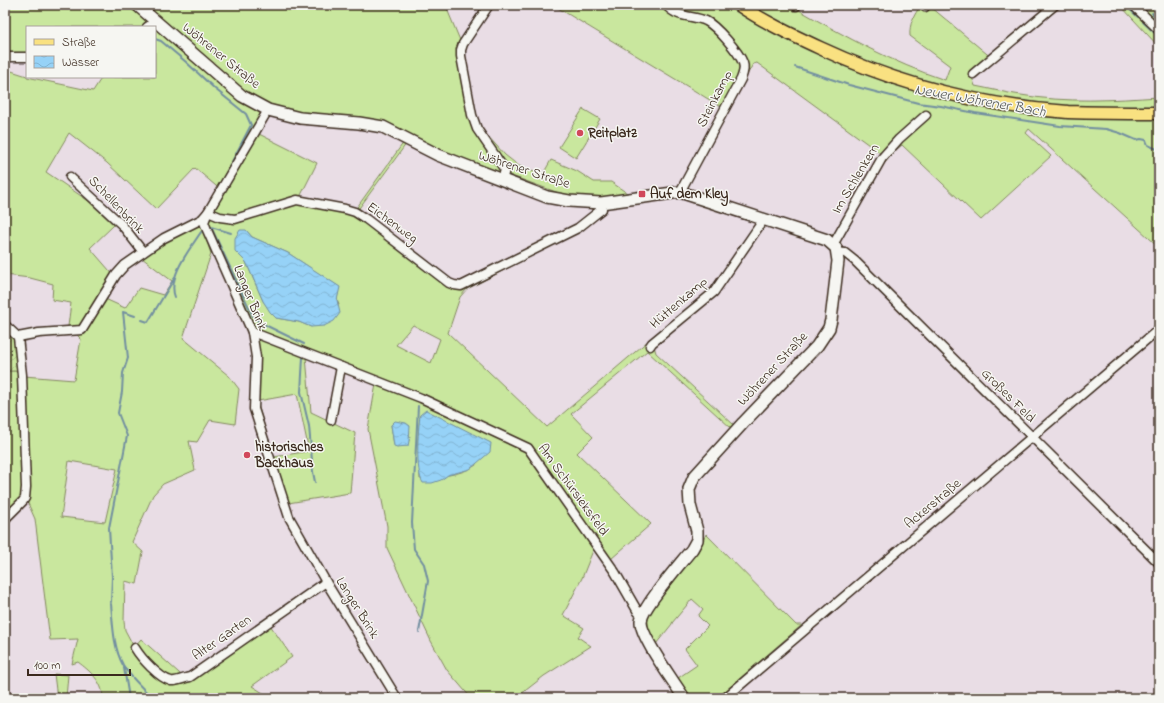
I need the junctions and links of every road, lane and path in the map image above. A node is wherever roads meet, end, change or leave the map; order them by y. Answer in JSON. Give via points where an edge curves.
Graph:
{"nodes":[{"id":1,"x":138,"y":5,"type":"edge"},
{"id":2,"x":489,"y":5,"type":"edge"},
{"id":3,"x":666,"y":5,"type":"edge"},
{"id":4,"x":740,"y":5,"type":"edge"},
{"id":5,"x":1055,"y":5,"type":"edge"},
{"id":6,"x":1133,"y":5,"type":"edge"},
{"id":7,"x":152,"y":24,"type":"edge"},
{"id":8,"x":156,"y":27,"type":"edge"},
{"id":9,"x":1159,"y":30,"type":"edge"},
{"id":10,"x":5,"y":57,"type":"edge"},
{"id":11,"x":26,"y":57,"type":"edge"},
{"id":12,"x":972,"y":74,"type":"dead end"},
{"id":13,"x":268,"y":110,"type":"junction"},
{"id":14,"x":1159,"y":113,"type":"edge"},
{"id":15,"x":926,"y":115,"type":"dead end"},
{"id":16,"x":70,"y":177,"type":"dead end"},
{"id":17,"x":502,"y":180,"type":"junction"},
{"id":18,"x":680,"y":192,"type":"junction"},
{"id":19,"x":601,"y":203,"type":"junction"},
{"id":20,"x":208,"y":212,"type":"junction"},
{"id":21,"x":764,"y":219,"type":"junction"},
{"id":22,"x":835,"y":249,"type":"junction"},
{"id":23,"x":143,"y":252,"type":"junction"},
{"id":24,"x":5,"y":325,"type":"edge"},
{"id":25,"x":1159,"y":329,"type":"edge"},
{"id":26,"x":252,"y":332,"type":"junction"},
{"id":27,"x":18,"y":337,"type":"junction"},
{"id":28,"x":650,"y":346,"type":"dead end"},
{"id":29,"x":341,"y":367,"type":"junction"},
{"id":30,"x":331,"y":420,"type":"dead end"},
{"id":31,"x":1032,"y":437,"type":"junction"},
{"id":32,"x":5,"y":519,"type":"edge"},
{"id":33,"x":1159,"y":563,"type":"edge"},
{"id":34,"x":326,"y":582,"type":"junction"},
{"id":35,"x":643,"y":615,"type":"junction"},
{"id":36,"x":135,"y":648,"type":"dead end"},
{"id":37,"x":397,"y":698,"type":"edge"},
{"id":38,"x":684,"y":698,"type":"edge"},
{"id":39,"x":725,"y":698,"type":"edge"}],
"edges":[{"from":1,"to":7,"type":"street","name":"Wöhrener Straße"},
{"from":2,"to":17,"type":"street","via":[[463,44],[461,56],[472,115],[477,129],[505,170]]},
{"from":3,"to":18,"type":"street","name":"Steinkamp","via":[[675,14],[703,20],[716,28],[739,56],[744,70]]},
{"from":4,"to":14,"type":"main road","via":[[797,38],[864,67],[951,94],[1020,107],[1068,112]]},
{"from":5,"to":12,"type":"street"},
{"from":6,"to":9,"type":"street"},
{"from":8,"to":13,"type":"street","name":"Wöhrener Straße","via":[[242,96]]},
{"from":10,"to":11,"type":"street"},
{"from":13,"to":17,"type":"street","name":"Wöhrener Straße","via":[[300,118],[382,127],[438,155]]},
{"from":13,"to":20,"type":"street","name":"Langer Brink"},
{"from":15,"to":22,"type":"street","name":"Im Schlenkern","via":[[882,158]]},
{"from":16,"to":23,"type":"street","name":"Schellenbrink","via":[[122,225]]},
{"from":17,"to":19,"type":"street","name":"Wöhrener Straße","via":[[547,197]]},
{"from":18,"to":19,"type":"street","name":"Wöhrener Straße"},
{"from":18,"to":21,"type":"street","name":"Wöhrener Straße"},
{"from":19,"to":20,"type":"street","name":"Eichenweg","via":[[602,209],[578,228],[461,286],[448,283],[366,219],[345,209],[297,200],[235,219]]},
{"from":20,"to":23,"type":"street","via":[[202,219]]},
{"from":20,"to":26,"type":"street","name":"Langer Brink","via":[[204,222]]},
{"from":21,"to":22,"type":"street","name":"Wöhrener Straße","via":[[827,240]]},
{"from":21,"to":28,"type":"street","name":"Hüttenkamp","via":[[714,292]]},
{"from":22,"to":31,"type":"street","name":"Großes Feld","via":[[855,261]]},
{"from":22,"to":35,"type":"street","name":"Wöhrener Straße","via":[[838,262],[831,320],[827,332],[818,346],[694,476],[689,489],[690,505],[697,531],[696,540]]},
{"from":23,"to":27,"type":"street","via":[[116,275],[82,330]]},
{"from":24,"to":27,"type":"street"},
{"from":25,"to":31,"type":"street","name":"Ackerstraße"},
{"from":26,"to":29,"type":"street","name":"Am Schürsieksfeld"},
{"from":26,"to":34,"type":"street","name":"Langer Brink","via":[[256,357],[254,409],[290,517]]},
{"from":27,"to":32,"type":"street","via":[[26,488],[23,501]]},
{"from":29,"to":30,"type":"street"},
{"from":29,"to":35,"type":"street","name":"Am Schürsieksfeld","via":[[421,398],[528,448],[615,572],[638,612]]},
{"from":31,"to":33,"type":"street","name":"Großes Feld"},
{"from":31,"to":39,"type":"street","name":"Ackerstraße"},
{"from":34,"to":36,"type":"street","name":"Alter Garten","via":[[190,677],[171,681],[155,670]]},
{"from":34,"to":37,"type":"street","name":"Langer Brink"},
{"from":35,"to":38,"type":"street","via":[[641,622],[646,636]]}]}
